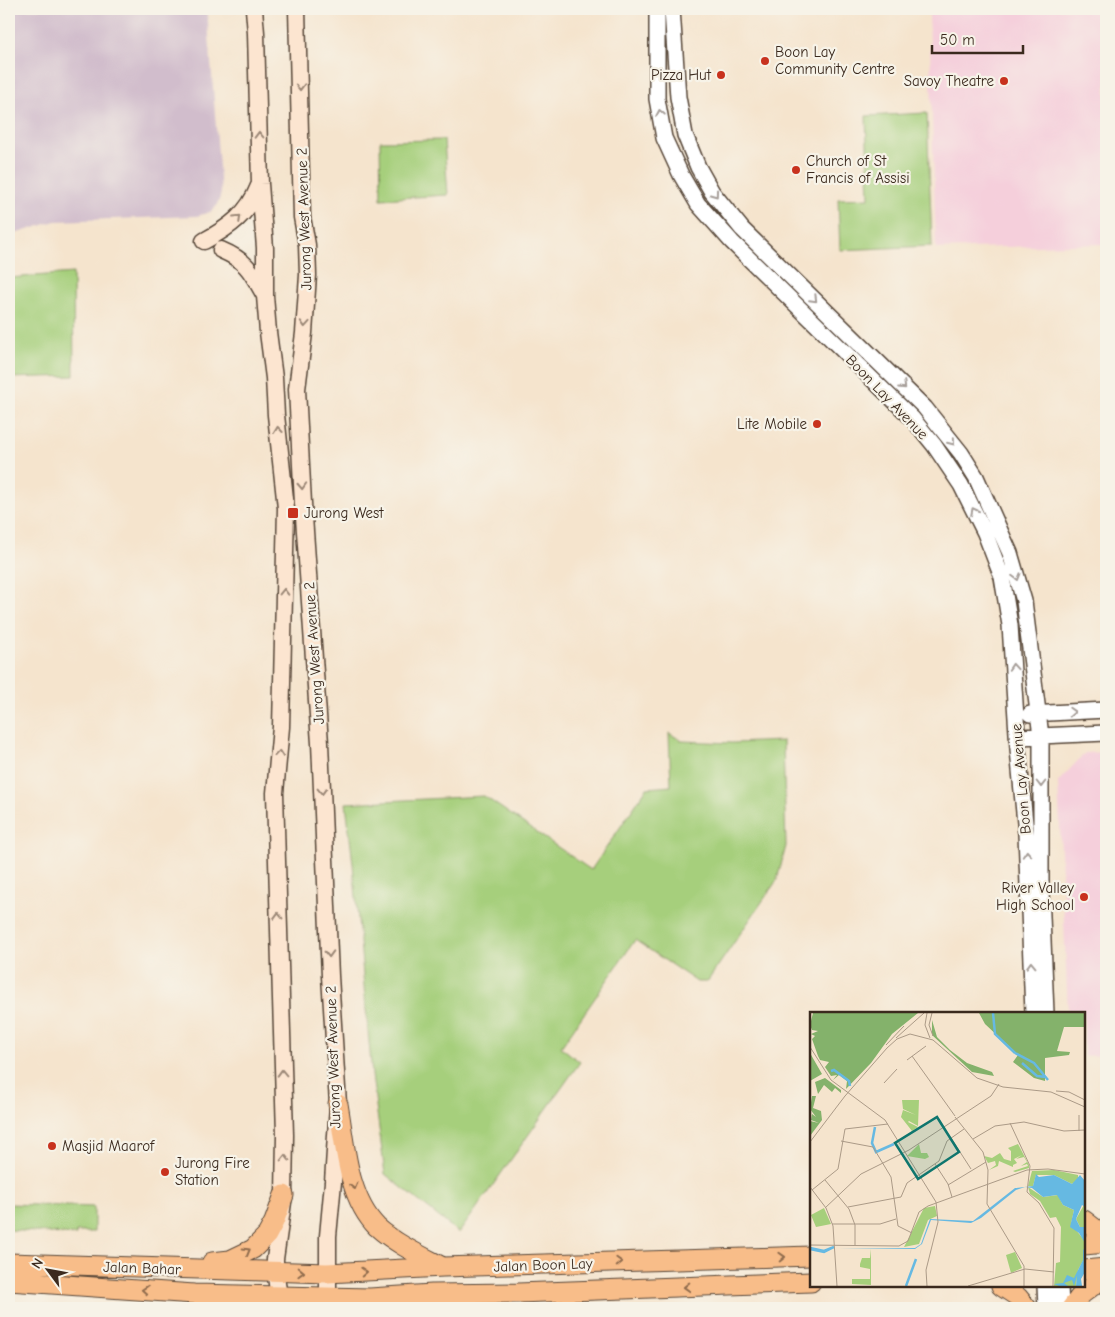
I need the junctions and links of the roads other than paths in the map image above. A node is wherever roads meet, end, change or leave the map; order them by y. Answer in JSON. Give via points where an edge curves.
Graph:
{"nodes":[{"id":1,"x":254,"y":9,"type":"edge"},
{"id":2,"x":298,"y":9,"type":"edge"},
{"id":3,"x":657,"y":9,"type":"edge"},
{"id":4,"x":672,"y":9,"type":"edge"},
{"id":5,"x":260,"y":184,"type":"junction"},
{"id":6,"x":204,"y":241,"type":"dead end"},
{"id":7,"x":221,"y":250,"type":"dead end"},
{"id":8,"x":265,"y":296,"type":"junction"},
{"id":9,"x":1106,"y":710,"type":"edge"},
{"id":10,"x":1038,"y":714,"type":"junction"},
{"id":11,"x":1016,"y":716,"type":"junction"},
{"id":12,"x":1106,"y":733,"type":"edge"},
{"id":13,"x":1041,"y":736,"type":"junction"},
{"id":14,"x":1018,"y":737,"type":"junction"},
{"id":15,"x":1033,"y":1012,"type":"edge"},
{"id":16,"x":1046,"y":1012,"type":"edge"},
{"id":17,"x":338,"y":1104,"type":"junction"},
{"id":18,"x":284,"y":1195,"type":"junction"},
{"id":19,"x":1085,"y":1221,"type":"edge"},
{"id":20,"x":1106,"y":1237,"type":"edge"},
{"id":21,"x":1106,"y":1243,"type":"edge"},
{"id":22,"x":1085,"y":1245,"type":"edge"},
{"id":23,"x":810,"y":1256,"type":"edge"},
{"id":24,"x":9,"y":1263,"type":"edge"},
{"id":25,"x":443,"y":1267,"type":"junction"},
{"id":26,"x":166,"y":1268,"type":"junction"},
{"id":27,"x":1106,"y":1268,"type":"edge"},
{"id":28,"x":1085,"y":1270,"type":"edge"},
{"id":29,"x":275,"y":1271,"type":"junction"},
{"id":30,"x":327,"y":1273,"type":"junction"},
{"id":31,"x":1106,"y":1276,"type":"edge"},
{"id":32,"x":9,"y":1281,"type":"edge"},
{"id":33,"x":810,"y":1282,"type":"edge"},
{"id":34,"x":1003,"y":1287,"type":"edge"},
{"id":35,"x":1045,"y":1287,"type":"edge"},
{"id":36,"x":1060,"y":1287,"type":"edge"},
{"id":37,"x":194,"y":1294,"type":"junction"},
{"id":38,"x":432,"y":1294,"type":"junction"},
{"id":39,"x":281,"y":1302,"type":"edge"},
{"id":40,"x":327,"y":1303,"type":"edge"},
{"id":41,"x":218,"y":1308,"type":"edge"},
{"id":42,"x":404,"y":1308,"type":"edge"},
{"id":43,"x":1028,"y":1308,"type":"edge"},
{"id":44,"x":1046,"y":1308,"type":"edge"},
{"id":45,"x":1061,"y":1308,"type":"edge"},
{"id":46,"x":1071,"y":1308,"type":"edge"}],
"edges":[{"from":5,"to":1,"type":"main road","name":"Jurong West Avenue 2","one_way":true},
{"from":2,"to":17,"type":"main road","name":"Jurong West Avenue 2","one_way":true,"via":[[302,217],[308,275],[297,389],[320,743]]},
{"from":11,"to":3,"type":"street","name":"Boon Lay Avenue","one_way":true,"via":[[1010,625],[1002,577],[965,493],[912,418],[732,242],[698,204],[664,138],[657,99]]},
{"from":4,"to":10,"type":"street","name":"Boon Lay Avenue","one_way":true,"via":[[677,89],[685,134],[712,192],[742,229],[925,408],[976,477],[1010,553],[1024,601]]},
{"from":6,"to":5,"type":"main road","one_way":true,"via":[[241,216]]},
{"from":5,"to":8,"type":"main road","name":"Jurong West Avenue 2"},
{"from":7,"to":8,"type":"main road","via":[[250,269]]},
{"from":18,"to":8,"type":"main road","name":"Jurong West Avenue 2","one_way":true,"via":[[275,793],[281,727],[286,508]]},
{"from":10,"to":9,"type":"street","one_way":true},
{"from":10,"to":11,"type":"street"},
{"from":10,"to":13,"type":"street","name":"Boon Lay Avenue"},
{"from":11,"to":14,"type":"street","name":"Boon Lay Avenue"},
{"from":12,"to":13,"type":"street"},
{"from":13,"to":14,"type":"street"},
{"from":13,"to":16,"type":"street","name":"Boon Lay Avenue","one_way":true,"via":[[1041,892]]},
{"from":15,"to":14,"type":"street","name":"Boon Lay Avenue","one_way":true},
{"from":17,"to":25,"type":"main road","one_way":true,"via":[[348,1164],[362,1205],[376,1226],[393,1240]]},
{"from":17,"to":30,"type":"main road","name":"Jurong West Avenue 2"},
{"from":26,"to":18,"type":"main road","one_way":true,"via":[[230,1260],[252,1249],[274,1222]]},
{"from":18,"to":29,"type":"main road","name":"Jurong West Avenue 2"},
{"from":19,"to":20,"type":"main road"},
{"from":21,"to":22,"type":"main road"},
{"from":25,"to":23,"type":"main road","name":"Jalan Boon Lay","one_way":true},
{"from":24,"to":26,"type":"main road","name":"Jalan Bahar"},
{"from":30,"to":25,"type":"main road","name":"Jalan Boon Lay","one_way":true},
{"from":26,"to":29,"type":"main road","name":"Jalan Bahar"},
{"from":27,"to":28,"type":"main road"},
{"from":29,"to":30,"type":"main road","name":"Jalan Boon Lay","one_way":true},
{"from":29,"to":39,"type":"main road","name":"Jurong West Avenue 2"},
{"from":30,"to":40,"type":"main road","name":"Jurong West Avenue 2"},
{"from":31,"to":46,"type":"main road","via":[[1081,1295]]},
{"from":37,"to":32,"type":"main road","name":"Jalan Bahar","one_way":true},
{"from":33,"to":38,"type":"main road","name":"Jalan Boon Lay","one_way":true},
{"from":34,"to":43,"type":"main road"},
{"from":35,"to":44,"type":"street"},
{"from":36,"to":45,"type":"street"},
{"from":37,"to":39,"type":"main road","name":"Jalan Bahar"},
{"from":37,"to":41,"type":"main road"},
{"from":38,"to":40,"type":"main road","name":"Jalan Boon Lay"},
{"from":38,"to":42,"type":"main road"},
{"from":39,"to":40,"type":"main road","name":"Jalan Bahar"}]}
